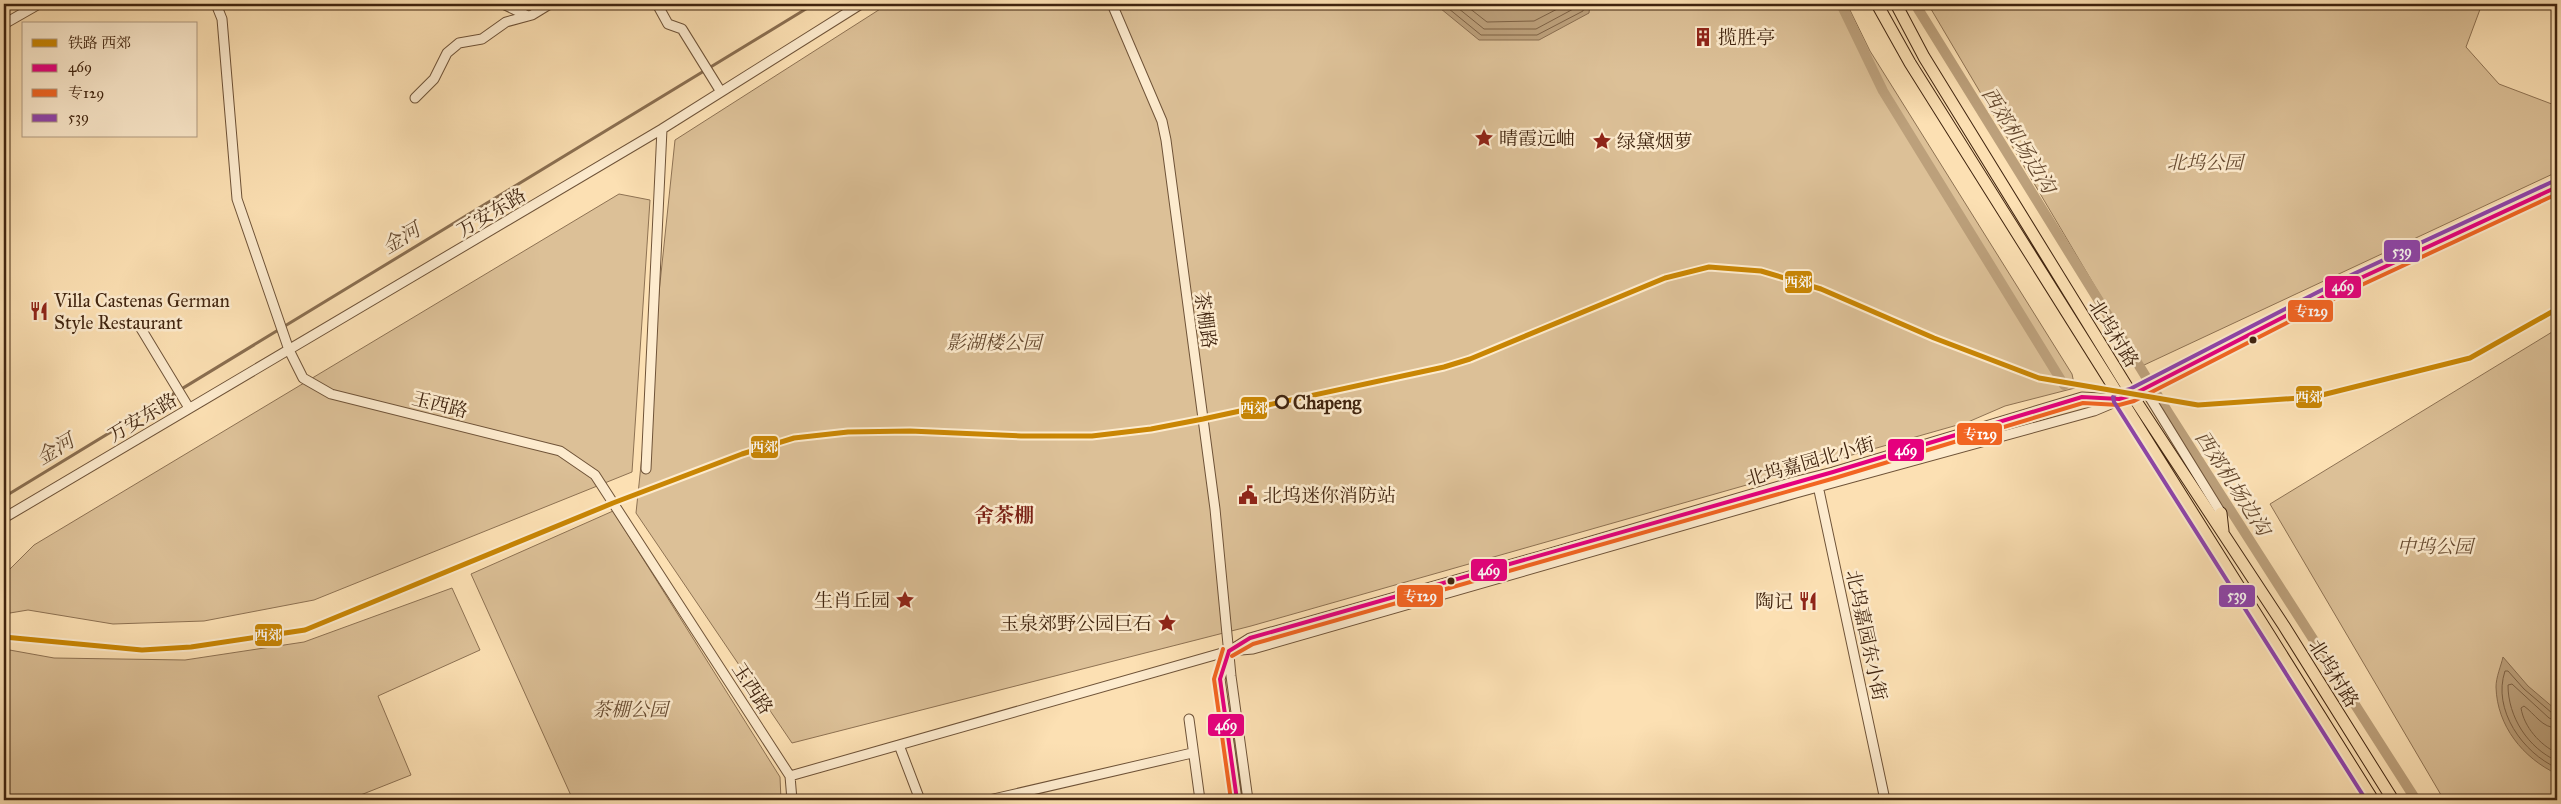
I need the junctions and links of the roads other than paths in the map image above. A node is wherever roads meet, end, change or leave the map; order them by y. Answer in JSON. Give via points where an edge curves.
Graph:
{"nodes":[{"id":1,"x":39,"y":4,"type":"edge"},
{"id":2,"x":216,"y":4,"type":"edge"},
{"id":3,"x":503,"y":4,"type":"edge"},
{"id":4,"x":550,"y":4,"type":"edge"},
{"id":5,"x":657,"y":4,"type":"edge"},
{"id":6,"x":861,"y":4,"type":"edge"},
{"id":7,"x":1112,"y":4,"type":"edge"},
{"id":8,"x":1877,"y":4,"type":"edge"},
{"id":9,"x":1896,"y":4,"type":"edge"},
{"id":10,"x":528,"y":16,"type":"junction"},
{"id":11,"x":4,"y":24,"type":"edge"},
{"id":12,"x":721,"y":92,"type":"junction"},
{"id":13,"x":415,"y":98,"type":"dead end"},
{"id":14,"x":662,"y":129,"type":"junction"},
{"id":15,"x":2557,"y":187,"type":"edge"},
{"id":16,"x":140,"y":327,"type":"dead end"},
{"id":17,"x":289,"y":350,"type":"junction"},
{"id":18,"x":2144,"y":388,"type":"junction"},
{"id":19,"x":2132,"y":395,"type":"junction"},
{"id":20,"x":2119,"y":399,"type":"junction"},
{"id":21,"x":189,"y":408,"type":"junction"},
{"id":22,"x":646,"y":470,"type":"dead end"},
{"id":23,"x":1816,"y":476,"type":"junction"},
{"id":24,"x":1819,"y":487,"type":"junction"},
{"id":25,"x":2221,"y":513,"type":"joint"},
{"id":26,"x":4,"y":518,"type":"edge"},
{"id":27,"x":2223,"y":533,"type":"junction"},
{"id":28,"x":1229,"y":651,"type":"junction"},
{"id":29,"x":1189,"y":719,"type":"dead end"},
{"id":30,"x":899,"y":745,"type":"junction"},
{"id":31,"x":1192,"y":753,"type":"junction"},
{"id":32,"x":790,"y":776,"type":"junction"},
{"id":33,"x":792,"y":800,"type":"edge"},
{"id":34,"x":920,"y":800,"type":"edge"},
{"id":35,"x":989,"y":800,"type":"edge"},
{"id":36,"x":1200,"y":800,"type":"edge"},
{"id":37,"x":1237,"y":800,"type":"edge"},
{"id":38,"x":1248,"y":800,"type":"edge"},
{"id":39,"x":1885,"y":800,"type":"edge"},
{"id":40,"x":2374,"y":800,"type":"edge"},
{"id":41,"x":2394,"y":800,"type":"edge"}],
"edges":[{"from":1,"to":11,"type":"street"},
{"from":2,"to":17,"type":"street","name":"玉西路","via":[[222,19],[238,200]]},
{"from":3,"to":10,"type":"street"},
{"from":4,"to":10,"type":"street"},
{"from":5,"to":12,"type":"street","via":[[668,24],[682,29]]},
{"from":6,"to":12,"type":"street","name":"万安东路"},
{"from":7,"to":28,"type":"street","name":"茶棚路","via":[[1162,121],[1215,509]]},
{"from":8,"to":20,"type":"main road","name":"北坞村路","via":[[1910,63]]},
{"from":9,"to":19,"type":"main road","name":"北坞村路","via":[[1924,56]]},
{"from":10,"to":13,"type":"street","via":[[506,22],[482,39],[459,43],[447,52],[434,79]]},
{"from":12,"to":14,"type":"street","name":"万安东路"},
{"from":14,"to":17,"type":"street","name":"万安东路"},
{"from":14,"to":22,"type":"street"},
{"from":15,"to":18,"type":"street","via":[[2352,282]]},
{"from":16,"to":21,"type":"street"},
{"from":17,"to":21,"type":"street","name":"万安东路"},
{"from":17,"to":32,"type":"street","name":"玉西路","via":[[303,378],[332,394],[560,451],[595,475]]},
{"from":18,"to":19,"type":"street"},
{"from":18,"to":25,"type":"street","name":"北坞村路"},
{"from":19,"to":20,"type":"street"},
{"from":19,"to":27,"type":"main road","name":"北坞村路"},
{"from":20,"to":23,"type":"street","name":"北坞嘉园北小街","via":[[2082,397]]},
{"from":20,"to":24,"type":"street","name":"北坞嘉园北小街","via":[[2094,411]]},
{"from":20,"to":40,"type":"main road","name":"北坞村路"},
{"from":21,"to":26,"type":"street","name":"万安东路"},
{"from":23,"to":24,"type":"street","name":"北坞嘉园东小街"},
{"from":23,"to":28,"type":"street","name":"北坞嘉园北小街","via":[[1250,638]]},
{"from":24,"to":28,"type":"street","name":"北坞嘉园北小街","via":[[1272,644]]},
{"from":24,"to":39,"type":"street","name":"北坞嘉园东小街"},
{"from":25,"to":27,"type":"main road"},
{"from":27,"to":41,"type":"main road","name":"北坞村路"},
{"from":28,"to":30,"type":"street"},
{"from":28,"to":37,"type":"street","name":"茶棚路","via":[[1220,679]]},
{"from":28,"to":38,"type":"street","name":"茶棚路"},
{"from":29,"to":31,"type":"street"},
{"from":30,"to":32,"type":"street"},
{"from":30,"to":34,"type":"street"},
{"from":31,"to":35,"type":"street"},
{"from":31,"to":36,"type":"street"},
{"from":32,"to":33,"type":"street"}]}
